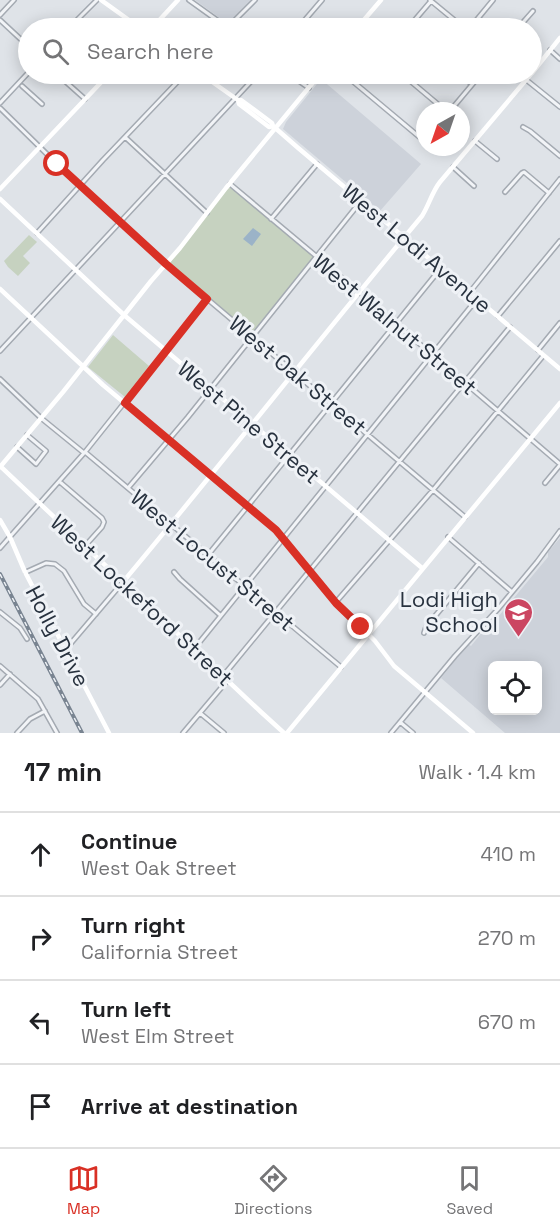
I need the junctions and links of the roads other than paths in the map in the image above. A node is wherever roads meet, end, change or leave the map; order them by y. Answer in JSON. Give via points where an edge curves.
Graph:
{"nodes":[{"id":1,"x":14,"y":0,"type":"edge"},
{"id":2,"x":99,"y":0,"type":"edge"},
{"id":3,"x":178,"y":0,"type":"edge"},
{"id":4,"x":189,"y":0,"type":"edge"},
{"id":5,"x":255,"y":0,"type":"edge"},
{"id":6,"x":322,"y":0,"type":"edge"},
{"id":7,"x":381,"y":0,"type":"edge"},
{"id":8,"x":431,"y":0,"type":"edge"},
{"id":9,"x":493,"y":0,"type":"edge"},
{"id":10,"x":533,"y":11,"type":"dead end"},
{"id":11,"x":0,"y":15,"type":"edge"},
{"id":12,"x":80,"y":18,"type":"edge"},
{"id":13,"x":125,"y":18,"type":"edge"},
{"id":14,"x":161,"y":18,"type":"edge"},
{"id":15,"x":213,"y":18,"type":"edge"},
{"id":16,"x":237,"y":18,"type":"edge"},
{"id":17,"x":307,"y":18,"type":"edge"},
{"id":18,"x":366,"y":18,"type":"edge"},
{"id":19,"x":416,"y":18,"type":"edge"},
{"id":20,"x":452,"y":18,"type":"edge"},
{"id":21,"x":478,"y":18,"type":"edge"},
{"id":22,"x":527,"y":18,"type":"edge"},
{"id":23,"x":0,"y":20,"type":"edge"},
{"id":24,"x":18,"y":37,"type":"edge"},
{"id":25,"x":560,"y":38,"type":"edge"},
{"id":26,"x":550,"y":50,"type":"junction"},
{"id":27,"x":560,"y":59,"type":"edge"},
{"id":28,"x":542,"y":60,"type":"edge"},
{"id":29,"x":18,"y":84,"type":"edge"},
{"id":30,"x":68,"y":84,"type":"edge"},
{"id":31,"x":99,"y":84,"type":"edge"},
{"id":32,"x":175,"y":84,"type":"edge"},
{"id":33,"x":215,"y":84,"type":"edge"},
{"id":34,"x":250,"y":84,"type":"edge"},
{"id":35,"x":303,"y":84,"type":"edge"},
{"id":36,"x":312,"y":84,"type":"edge"},
{"id":37,"x":356,"y":84,"type":"edge"},
{"id":38,"x":414,"y":84,"type":"edge"},
{"id":39,"x":472,"y":84,"type":"edge"},
{"id":40,"x":522,"y":84,"type":"edge"},
{"id":41,"x":532,"y":84,"type":"edge"},
{"id":42,"x":22,"y":86,"type":"dead end"},
{"id":43,"x":309,"y":88,"type":"junction"},
{"id":44,"x":84,"y":99,"type":"junction"},
{"id":45,"x":237,"y":99,"type":"junction"},
{"id":46,"x":437,"y":102,"type":"edge"},
{"id":47,"x":456,"y":102,"type":"edge"},
{"id":48,"x":0,"y":103,"type":"edge"},
{"id":49,"x":42,"y":104,"type":"dead end"},
{"id":50,"x":560,"y":107,"type":"edge"},
{"id":51,"x":0,"y":108,"type":"edge"},
{"id":52,"x":274,"y":127,"type":"junction"},
{"id":53,"x":523,"y":128,"type":"dead end"},
{"id":54,"x":416,"y":134,"type":"edge"},
{"id":55,"x":125,"y":137,"type":"junction"},
{"id":56,"x":475,"y":141,"type":"junction"},
{"id":57,"x":40,"y":146,"type":"junction"},
{"id":58,"x":560,"y":156,"type":"edge"},
{"id":59,"x":497,"y":159,"type":"dead end"},
{"id":60,"x":317,"y":164,"type":"junction"},
{"id":61,"x":453,"y":167,"type":"junction"},
{"id":62,"x":165,"y":174,"type":"junction"},
{"id":63,"x":560,"y":179,"type":"edge"},
{"id":64,"x":230,"y":184,"type":"junction"},
{"id":65,"x":80,"y":185,"type":"junction"},
{"id":66,"x":474,"y":186,"type":"dead end"},
{"id":67,"x":0,"y":189,"type":"edge"},
{"id":68,"x":505,"y":192,"type":"dead end"},
{"id":69,"x":549,"y":193,"type":"junction"},
{"id":70,"x":0,"y":199,"type":"edge"},
{"id":71,"x":361,"y":200,"type":"junction"},
{"id":72,"x":207,"y":213,"type":"junction"},
{"id":73,"x":271,"y":219,"type":"junction"},
{"id":74,"x":120,"y":222,"type":"junction"},
{"id":75,"x":37,"y":234,"type":"junction"},
{"id":76,"x":405,"y":237,"type":"junction"},
{"id":77,"x":560,"y":241,"type":"edge"},
{"id":78,"x":315,"y":256,"type":"junction"},
{"id":79,"x":166,"y":264,"type":"junction"},
{"id":80,"x":441,"y":268,"type":"junction"},
{"id":81,"x":76,"y":270,"type":"junction"},
{"id":82,"x":0,"y":289,"type":"edge"},
{"id":83,"x":359,"y":292,"type":"junction"},
{"id":84,"x":470,"y":292,"type":"junction"},
{"id":85,"x":477,"y":298,"type":"junction"},
{"id":86,"x":207,"y":299,"type":"junction"},
{"id":87,"x":124,"y":315,"type":"junction"},
{"id":88,"x":498,"y":316,"type":"junction"},
{"id":89,"x":31,"y":318,"type":"junction"},
{"id":90,"x":560,"y":323,"type":"edge"},
{"id":91,"x":395,"y":324,"type":"junction"},
{"id":92,"x":510,"y":327,"type":"junction"},
{"id":93,"x":252,"y":336,"type":"junction"},
{"id":94,"x":538,"y":350,"type":"junction"},
{"id":95,"x":0,"y":351,"type":"edge"},
{"id":96,"x":165,"y":351,"type":"junction"},
{"id":97,"x":431,"y":355,"type":"junction"},
{"id":98,"x":544,"y":355,"type":"junction"},
{"id":99,"x":82,"y":366,"type":"junction"},
{"id":100,"x":560,"y":369,"type":"edge"},
{"id":101,"x":295,"y":373,"type":"junction"},
{"id":102,"x":0,"y":379,"type":"edge"},
{"id":103,"x":464,"y":383,"type":"junction"},
{"id":104,"x":209,"y":389,"type":"junction"},
{"id":105,"x":125,"y":403,"type":"junction"},
{"id":106,"x":560,"y":403,"type":"edge"},
{"id":107,"x":331,"y":404,"type":"junction"},
{"id":108,"x":497,"y":411,"type":"junction"},
{"id":109,"x":41,"y":418,"type":"junction"},
{"id":110,"x":254,"y":423,"type":"junction"},
{"id":111,"x":367,"y":434,"type":"junction"},
{"id":112,"x":27,"y":435,"type":"junction"},
{"id":113,"x":531,"y":439,"type":"junction"},
{"id":114,"x":168,"y":440,"type":"junction"},
{"id":115,"x":17,"y":447,"type":"junction"},
{"id":116,"x":85,"y":453,"type":"junction"},
{"id":117,"x":290,"y":456,"type":"junction"},
{"id":118,"x":400,"y":462,"type":"junction"},
{"id":119,"x":560,"y":465,"type":"edge"},
{"id":120,"x":0,"y":466,"type":"edge"},
{"id":121,"x":211,"y":474,"type":"junction"},
{"id":122,"x":60,"y":482,"type":"junction"},
{"id":123,"x":544,"y":483,"type":"dead end"},
{"id":124,"x":325,"y":487,"type":"junction"},
{"id":125,"x":128,"y":488,"type":"junction"},
{"id":126,"x":433,"y":490,"type":"junction"},
{"id":127,"x":39,"y":503,"type":"junction"},
{"id":128,"x":249,"y":505,"type":"junction"},
{"id":129,"x":357,"y":513,"type":"junction"},
{"id":130,"x":465,"y":518,"type":"junction"},
{"id":131,"x":0,"y":520,"type":"edge"},
{"id":132,"x":171,"y":524,"type":"junction"},
{"id":133,"x":560,"y":531,"type":"edge"},
{"id":134,"x":10,"y":537,"type":"junction"},
{"id":135,"x":283,"y":537,"type":"junction"},
{"id":136,"x":448,"y":537,"type":"junction"},
{"id":137,"x":389,"y":541,"type":"junction"},
{"id":138,"x":85,"y":546,"type":"junction"},
{"id":139,"x":0,"y":548,"type":"edge"},
{"id":140,"x":208,"y":555,"type":"junction"},
{"id":141,"x":479,"y":563,"type":"junction"},
{"id":142,"x":422,"y":568,"type":"junction"},
{"id":143,"x":309,"y":570,"type":"junction"},
{"id":144,"x":25,"y":572,"type":"junction"},
{"id":145,"x":174,"y":572,"type":"dead end"},
{"id":146,"x":123,"y":582,"type":"junction"},
{"id":147,"x":244,"y":587,"type":"junction"},
{"id":148,"x":512,"y":592,"type":"junction"},
{"id":149,"x":336,"y":603,"type":"junction"},
{"id":150,"x":0,"y":612,"type":"edge"},
{"id":151,"x":275,"y":612,"type":"junction"},
{"id":152,"x":96,"y":614,"type":"junction"},
{"id":153,"x":220,"y":615,"type":"junction"},
{"id":154,"x":424,"y":633,"type":"dead end"},
{"id":155,"x":368,"y":634,"type":"junction"},
{"id":156,"x":27,"y":639,"type":"dead end"},
{"id":157,"x":194,"y":649,"type":"junction"},
{"id":158,"x":66,"y":650,"type":"junction"},
{"id":159,"x":0,"y":666,"type":"edge"},
{"id":160,"x":341,"y":667,"type":"junction"},
{"id":161,"x":10,"y":674,"type":"junction"},
{"id":162,"x":225,"y":678,"type":"junction"},
{"id":163,"x":0,"y":685,"type":"edge"},
{"id":164,"x":424,"y":692,"type":"junction"},
{"id":165,"x":45,"y":711,"type":"junction"},
{"id":166,"x":200,"y":713,"type":"junction"},
{"id":167,"x":400,"y":722,"type":"junction"},
{"id":168,"x":17,"y":733,"type":"edge"},
{"id":169,"x":57,"y":733,"type":"edge"},
{"id":170,"x":109,"y":733,"type":"edge"},
{"id":171,"x":183,"y":733,"type":"edge"},
{"id":172,"x":224,"y":733,"type":"edge"},
{"id":173,"x":286,"y":733,"type":"edge"},
{"id":174,"x":391,"y":733,"type":"edge"},
{"id":175,"x":413,"y":733,"type":"edge"},
{"id":176,"x":473,"y":733,"type":"edge"}],
"edges":[{"from":1,"to":11,"type":"street"},
{"from":2,"to":12,"type":"street"},
{"from":2,"to":13,"type":"street"},
{"from":3,"to":14,"type":"street"},
{"from":4,"to":15,"type":"street"},
{"from":5,"to":16,"type":"street"},
{"from":6,"to":17,"type":"street"},
{"from":7,"to":18,"type":"street"},
{"from":8,"to":19,"type":"street"},
{"from":8,"to":20,"type":"street"},
{"from":9,"to":21,"type":"street"},
{"from":10,"to":22,"type":"street"},
{"from":23,"to":24,"type":"street"},
{"from":25,"to":26,"type":"street"},
{"from":26,"to":27,"type":"street"},
{"from":26,"to":28,"type":"street"},
{"from":29,"to":48,"type":"street"},
{"from":30,"to":44,"type":"street"},
{"from":31,"to":44,"type":"street"},
{"from":32,"to":55,"type":"street"},
{"from":33,"to":45,"type":"street","name":"West Lodi Avenue"},
{"from":34,"to":45,"type":"street"},
{"from":35,"to":43,"type":"street"},
{"from":36,"to":43,"type":"street"},
{"from":37,"to":54,"type":"street"},
{"from":38,"to":46,"type":"street"},
{"from":39,"to":47,"type":"street"},
{"from":40,"to":56,"type":"street"},
{"from":41,"to":50,"type":"street"},
{"from":42,"to":49,"type":"street"},
{"from":43,"to":52,"type":"street"},
{"from":44,"to":57,"type":"street"},
{"from":45,"to":52,"type":"street","name":"West Lodi Avenue","via":[[269,127]]},
{"from":45,"to":62,"type":"street"},
{"from":51,"to":57,"type":"street","name":"West Oak Street"},
{"from":52,"to":60,"type":"street","name":"West Lodi Avenue"},
{"from":52,"to":64,"type":"street"},
{"from":53,"to":58,"type":"street"},
{"from":55,"to":62,"type":"street"},
{"from":55,"to":65,"type":"street"},
{"from":56,"to":59,"type":"street"},
{"from":56,"to":61,"type":"street"},
{"from":57,"to":65,"type":"street","name":"West Oak Street"},
{"from":57,"to":67,"type":"street"},
{"from":60,"to":71,"type":"street","name":"West Lodi Avenue"},
{"from":60,"to":73,"type":"street"},
{"from":61,"to":66,"type":"street"},
{"from":61,"to":76,"type":"street"},
{"from":62,"to":72,"type":"street"},
{"from":62,"to":74,"type":"street"},
{"from":63,"to":69,"type":"street"},
{"from":64,"to":72,"type":"street"},
{"from":64,"to":73,"type":"street","name":"West Walnut Street"},
{"from":65,"to":74,"type":"street","name":"West Oak Street"},
{"from":65,"to":75,"type":"street"},
{"from":68,"to":69,"type":"street","via":[[524,172]]},
{"from":69,"to":84,"type":"street"},
{"from":70,"to":75,"type":"street","name":"West Pine Street"},
{"from":71,"to":76,"type":"street","name":"West Lodi Avenue"},
{"from":71,"to":78,"type":"street"},
{"from":72,"to":79,"type":"street"},
{"from":73,"to":78,"type":"street","name":"West Walnut Street"},
{"from":74,"to":79,"type":"street","name":"West Oak Street"},
{"from":74,"to":81,"type":"street"},
{"from":75,"to":81,"type":"street","name":"West Pine Street"},
{"from":76,"to":80,"type":"street","name":"West Lodi Avenue"},
{"from":76,"to":83,"type":"street"},
{"from":77,"to":88,"type":"street"},
{"from":78,"to":83,"type":"street","name":"West Walnut Street"},
{"from":78,"to":93,"type":"street"},
{"from":79,"to":86,"type":"street","name":"West Oak Street"},
{"from":79,"to":87,"type":"street"},
{"from":80,"to":84,"type":"street","name":"West Lodi Avenue"},
{"from":80,"to":91,"type":"street"},
{"from":81,"to":87,"type":"street","name":"West Pine Street"},
{"from":81,"to":89,"type":"street"},
{"from":82,"to":89,"type":"street"},
{"from":83,"to":91,"type":"street","name":"West Walnut Street"},
{"from":83,"to":101,"type":"street"},
{"from":84,"to":85,"type":"street","name":"West Lodi Avenue"},
{"from":85,"to":88,"type":"street","name":"West Lodi Avenue"},
{"from":85,"to":97,"type":"street"},
{"from":86,"to":93,"type":"street","name":"West Oak Street"},
{"from":86,"to":96,"type":"street"},
{"from":87,"to":96,"type":"street","name":"West Pine Street"},
{"from":87,"to":99,"type":"street"},
{"from":88,"to":92,"type":"street","name":"West Lodi Avenue"},
{"from":89,"to":95,"type":"street"},
{"from":89,"to":99,"type":"street"},
{"from":90,"to":94,"type":"street"},
{"from":91,"to":97,"type":"street","name":"West Walnut Street"},
{"from":91,"to":107,"type":"street"},
{"from":92,"to":94,"type":"street","name":"West Lodi Avenue"},
{"from":92,"to":103,"type":"street"},
{"from":93,"to":101,"type":"street","name":"West Oak Street"},
{"from":93,"to":104,"type":"street"},
{"from":94,"to":98,"type":"street","name":"West Lodi Avenue"},
{"from":96,"to":104,"type":"street","name":"West Pine Street"},
{"from":96,"to":105,"type":"street"},
{"from":97,"to":103,"type":"street","name":"West Walnut Street"},
{"from":97,"to":111,"type":"street"},
{"from":98,"to":100,"type":"street","name":"West Lodi Avenue"},
{"from":98,"to":108,"type":"street"},
{"from":99,"to":105,"type":"street"},
{"from":99,"to":109,"type":"street"},
{"from":101,"to":107,"type":"street","name":"West Oak Street"},
{"from":101,"to":110,"type":"street"},
{"from":102,"to":109,"type":"street","name":"West Locust Street"},
{"from":103,"to":108,"type":"street","name":"West Walnut Street"},
{"from":103,"to":118,"type":"street"},
{"from":104,"to":110,"type":"street","name":"West Pine Street"},
{"from":104,"to":114,"type":"street"},
{"from":105,"to":114,"type":"street"},
{"from":105,"to":116,"type":"street"},
{"from":106,"to":113,"type":"street"},
{"from":107,"to":111,"type":"street","name":"West Oak Street"},
{"from":107,"to":117,"type":"street"},
{"from":108,"to":113,"type":"street","name":"West Walnut Street"},
{"from":108,"to":126,"type":"street"},
{"from":109,"to":112,"type":"street"},
{"from":109,"to":116,"type":"street","name":"West Locust Street"},
{"from":110,"to":117,"type":"street","name":"West Pine Street"},
{"from":110,"to":121,"type":"street"},
{"from":111,"to":118,"type":"street","name":"West Oak Street"},
{"from":111,"to":124,"type":"street"},
{"from":112,"to":115,"type":"street"},
{"from":112,"to":115,"type":"street","via":[[46,452],[36,464]]},
{"from":113,"to":119,"type":"street","name":"West Walnut Street"},
{"from":113,"to":130,"type":"street"},
{"from":114,"to":121,"type":"street"},
{"from":114,"to":125,"type":"street"},
{"from":115,"to":120,"type":"street"},
{"from":116,"to":122,"type":"street"},
{"from":116,"to":125,"type":"street","name":"West Locust Street"},
{"from":117,"to":124,"type":"street","name":"West Pine Street"},
{"from":117,"to":128,"type":"street"},
{"from":118,"to":126,"type":"street","name":"West Oak Street"},
{"from":118,"to":129,"type":"street"},
{"from":119,"to":123,"type":"street"},
{"from":120,"to":127,"type":"street","name":"West Lockeford Street"},
{"from":121,"to":128,"type":"street"},
{"from":121,"to":132,"type":"street"},
{"from":122,"to":127,"type":"street"},
{"from":122,"to":138,"type":"street","via":[[104,522]]},
{"from":124,"to":129,"type":"street","name":"West Pine Street"},
{"from":124,"to":135,"type":"street"},
{"from":125,"to":132,"type":"street","name":"West Locust Street"},
{"from":126,"to":130,"type":"street","name":"West Oak Street"},
{"from":126,"to":137,"type":"street"},
{"from":127,"to":134,"type":"street"},
{"from":127,"to":138,"type":"street","name":"West Lockeford Street"},
{"from":128,"to":135,"type":"street"},
{"from":128,"to":140,"type":"street"},
{"from":129,"to":137,"type":"street","name":"West Pine Street"},
{"from":129,"to":143,"type":"street"},
{"from":130,"to":136,"type":"street"},
{"from":131,"to":134,"type":"street","name":"Holly Drive"},
{"from":132,"to":140,"type":"street","name":"West Locust Street"},
{"from":132,"to":146,"type":"street"},
{"from":133,"to":148,"type":"street"},
{"from":134,"to":139,"type":"street"},
{"from":134,"to":144,"type":"street","name":"Holly Drive"},
{"from":135,"to":143,"type":"street"},
{"from":135,"to":147,"type":"street"},
{"from":136,"to":141,"type":"street"},
{"from":136,"to":142,"type":"street"},
{"from":137,"to":142,"type":"street","name":"West Pine Street"},
{"from":137,"to":149,"type":"street"},
{"from":138,"to":146,"type":"street","name":"West Lockeford Street"},
{"from":140,"to":147,"type":"street","name":"West Locust Street"},
{"from":141,"to":148,"type":"street"},
{"from":141,"to":154,"type":"street"},
{"from":142,"to":155,"type":"street"},
{"from":143,"to":149,"type":"street"},
{"from":143,"to":151,"type":"street"},
{"from":144,"to":152,"type":"street","via":[[46,563],[56,564]]},
{"from":144,"to":158,"type":"street","name":"Holly Drive"},
{"from":145,"to":153,"type":"street"},
{"from":146,"to":152,"type":"street"},
{"from":146,"to":157,"type":"street","name":"West Lockeford Street"},
{"from":147,"to":151,"type":"street","name":"West Locust Street"},
{"from":147,"to":153,"type":"street"},
{"from":148,"to":164,"type":"street"},
{"from":149,"to":155,"type":"street"},
{"from":150,"to":156,"type":"street"},
{"from":151,"to":160,"type":"street","name":"West Locust Street"},
{"from":151,"to":162,"type":"street"},
{"from":152,"to":158,"type":"street"},
{"from":153,"to":157,"type":"street"},
{"from":155,"to":160,"type":"street"},
{"from":155,"to":164,"type":"street","via":[[394,666]]},
{"from":157,"to":162,"type":"street","name":"West Lockeford Street"},
{"from":158,"to":170,"type":"street","name":"Holly Drive"},
{"from":159,"to":161,"type":"street"},
{"from":160,"to":173,"type":"street"},
{"from":161,"to":163,"type":"street"},
{"from":161,"to":165,"type":"street","via":[[33,693]]},
{"from":162,"to":166,"type":"street"},
{"from":162,"to":173,"type":"street","name":"West Lockeford Street"},
{"from":164,"to":167,"type":"street"},
{"from":164,"to":176,"type":"street"},
{"from":165,"to":168,"type":"street"},
{"from":165,"to":169,"type":"street"},
{"from":166,"to":171,"type":"street"},
{"from":166,"to":172,"type":"street"},
{"from":167,"to":174,"type":"street"},
{"from":167,"to":175,"type":"street"}]}
